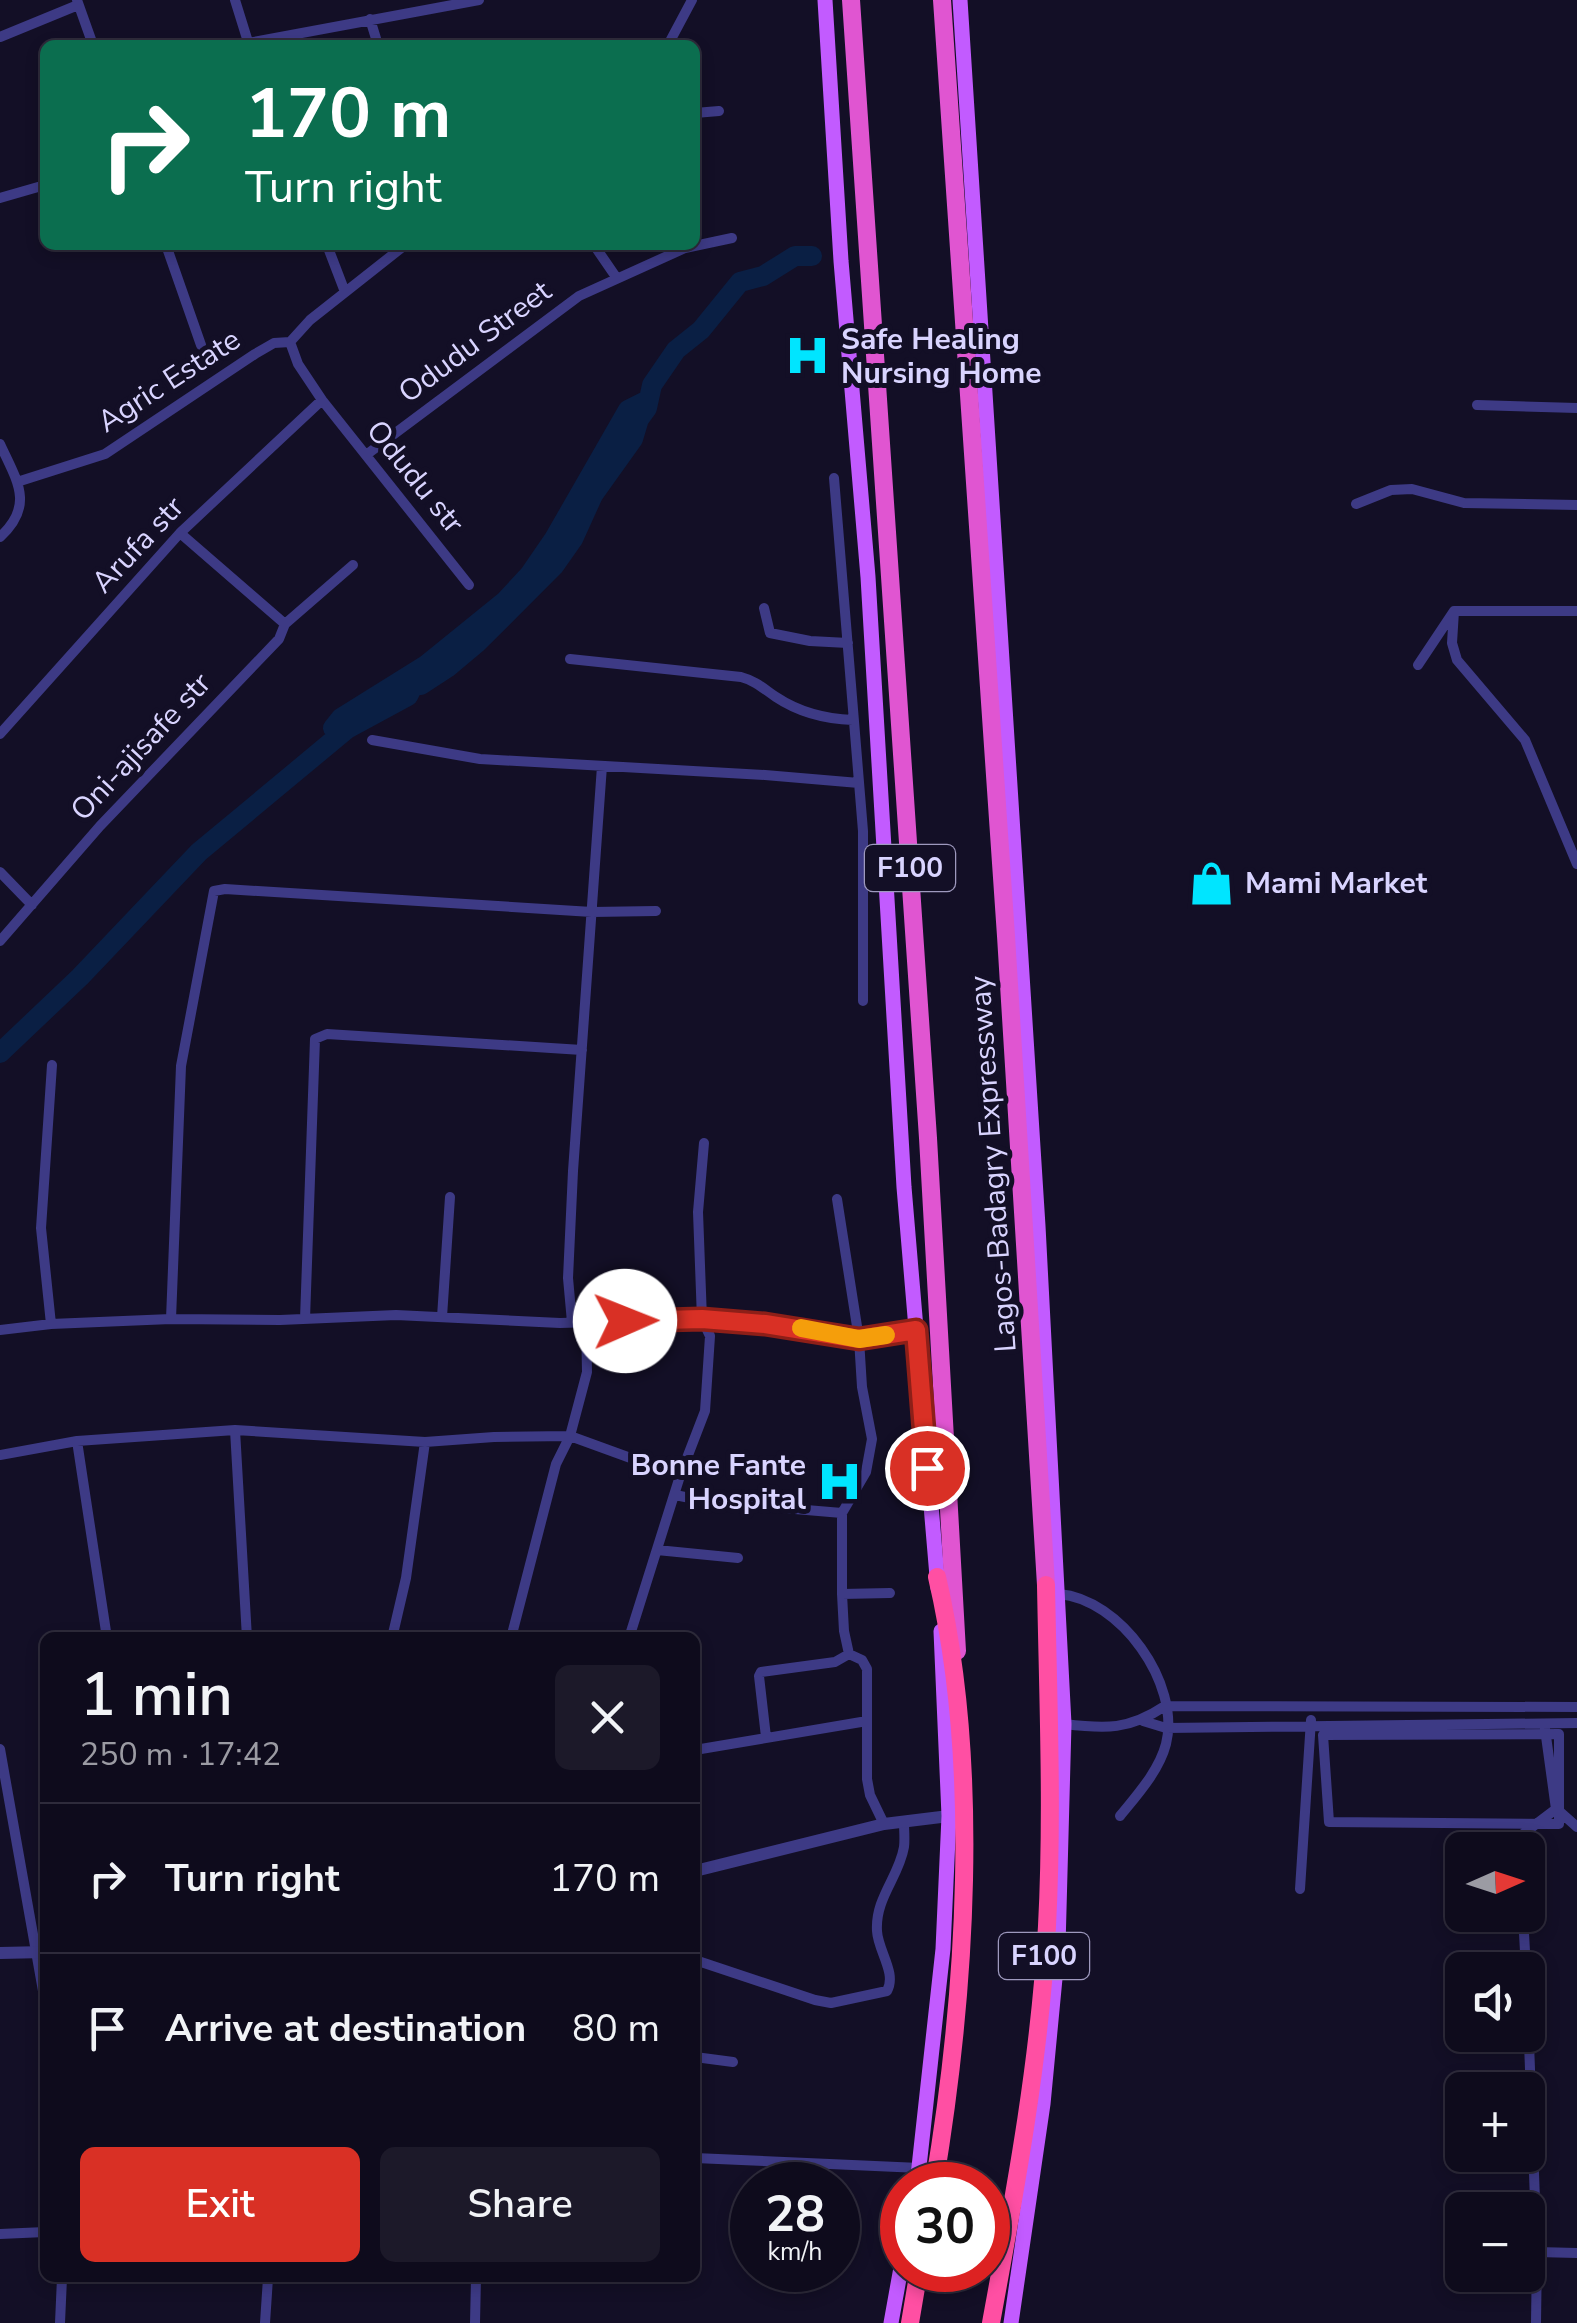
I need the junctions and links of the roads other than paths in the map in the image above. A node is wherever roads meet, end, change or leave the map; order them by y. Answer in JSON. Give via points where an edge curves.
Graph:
{"nodes":[{"id":1,"x":235,"y":0,"type":"edge"},
{"id":2,"x":479,"y":0,"type":"edge"},
{"id":3,"x":692,"y":0,"type":"edge"},
{"id":4,"x":825,"y":0,"type":"edge"},
{"id":5,"x":852,"y":0,"type":"edge"},
{"id":6,"x":942,"y":0,"type":"edge"},
{"id":7,"x":960,"y":0,"type":"edge"},
{"id":8,"x":78,"y":2,"type":"edge"},
{"id":9,"x":370,"y":19,"type":"junction"},
{"id":10,"x":0,"y":37,"type":"edge"},
{"id":11,"x":91,"y":40,"type":"edge"},
{"id":12,"x":247,"y":40,"type":"edge"},
{"id":13,"x":268,"y":40,"type":"edge"},
{"id":14,"x":376,"y":40,"type":"edge"},
{"id":15,"x":671,"y":40,"type":"edge"},
{"id":16,"x":718,"y":112,"type":"dead end"},
{"id":17,"x":700,"y":113,"type":"edge"},
{"id":18,"x":40,"y":186,"type":"edge"},
{"id":19,"x":0,"y":198,"type":"edge"},
{"id":20,"x":732,"y":238,"type":"dead end"},
{"id":21,"x":700,"y":245,"type":"edge"},
{"id":22,"x":168,"y":250,"type":"edge"},
{"id":23,"x":329,"y":250,"type":"edge"},
{"id":24,"x":399,"y":250,"type":"edge"},
{"id":25,"x":597,"y":250,"type":"edge"},
{"id":26,"x":680,"y":250,"type":"edge"},
{"id":27,"x":616,"y":277,"type":"junction"},
{"id":28,"x":345,"y":292,"type":"junction"},
{"id":29,"x":290,"y":342,"type":"junction"},
{"id":30,"x":201,"y":344,"type":"dead end"},
{"id":31,"x":322,"y":400,"type":"junction"},
{"id":32,"x":1477,"y":405,"type":"dead end"},
{"id":33,"x":1577,"y":408,"type":"edge"},
{"id":34,"x":0,"y":444,"type":"edge"},
{"id":35,"x":366,"y":454,"type":"junction"},
{"id":36,"x":834,"y":478,"type":"dead end"},
{"id":37,"x":17,"y":482,"type":"junction"},
{"id":38,"x":1356,"y":504,"type":"dead end"},
{"id":39,"x":1577,"y":505,"type":"edge"},
{"id":40,"x":180,"y":533,"type":"junction"},
{"id":41,"x":0,"y":537,"type":"edge"},
{"id":42,"x":354,"y":565,"type":"dead end"},
{"id":43,"x":469,"y":585,"type":"dead end"},
{"id":44,"x":764,"y":608,"type":"dead end"},
{"id":45,"x":1454,"y":610,"type":"junction"},
{"id":46,"x":1577,"y":611,"type":"edge"},
{"id":47,"x":286,"y":624,"type":"junction"},
{"id":48,"x":848,"y":642,"type":"junction"},
{"id":49,"x":570,"y":659,"type":"dead end"},
{"id":50,"x":1418,"y":665,"type":"dead end"},
{"id":51,"x":853,"y":720,"type":"junction"},
{"id":52,"x":0,"y":734,"type":"edge"},
{"id":53,"x":372,"y":740,"type":"dead end"},
{"id":54,"x":602,"y":766,"type":"junction"},
{"id":55,"x":859,"y":783,"type":"junction"},
{"id":56,"x":1577,"y":864,"type":"edge"},
{"id":57,"x":0,"y":872,"type":"edge"},
{"id":58,"x":32,"y":905,"type":"junction"},
{"id":59,"x":656,"y":911,"type":"dead end"},
{"id":60,"x":592,"y":912,"type":"junction"},
{"id":61,"x":0,"y":941,"type":"edge"},
{"id":62,"x":863,"y":1001,"type":"dead end"},
{"id":63,"x":582,"y":1050,"type":"junction"},
{"id":64,"x":52,"y":1065,"type":"dead end"},
{"id":65,"x":704,"y":1143,"type":"dead end"},
{"id":66,"x":450,"y":1197,"type":"dead end"},
{"id":67,"x":837,"y":1199,"type":"dead end"},
{"id":68,"x":442,"y":1317,"type":"junction"},
{"id":69,"x":171,"y":1319,"type":"junction"},
{"id":70,"x":305,"y":1319,"type":"junction"},
{"id":71,"x":702,"y":1319,"type":"junction"},
{"id":72,"x":572,"y":1322,"type":"junction"},
{"id":73,"x":586,"y":1322,"type":"junction"},
{"id":74,"x":51,"y":1324,"type":"junction"},
{"id":75,"x":0,"y":1330,"type":"edge"},
{"id":76,"x":916,"y":1330,"type":"junction"},
{"id":77,"x":859,"y":1339,"type":"junction"},
{"id":78,"x":236,"y":1430,"type":"junction"},
{"id":79,"x":570,"y":1436,"type":"junction"},
{"id":80,"x":78,"y":1441,"type":"junction"},
{"id":81,"x":424,"y":1442,"type":"junction"},
{"id":82,"x":0,"y":1454,"type":"edge"},
{"id":83,"x":680,"y":1476,"type":"junction"},
{"id":84,"x":674,"y":1495,"type":"junction"},
{"id":85,"x":842,"y":1513,"type":"junction"},
{"id":86,"x":657,"y":1550,"type":"junction"},
{"id":87,"x":738,"y":1558,"type":"dead end"},
{"id":88,"x":938,"y":1577,"type":"junction"},
{"id":89,"x":1052,"y":1589,"type":"junction"},
{"id":90,"x":890,"y":1593,"type":"dead end"},
{"id":91,"x":842,"y":1594,"type":"junction"},
{"id":92,"x":106,"y":1632,"type":"edge"},
{"id":93,"x":248,"y":1632,"type":"edge"},
{"id":94,"x":393,"y":1632,"type":"edge"},
{"id":95,"x":513,"y":1632,"type":"edge"},
{"id":96,"x":632,"y":1632,"type":"edge"},
{"id":97,"x":849,"y":1654,"type":"junction"},
{"id":98,"x":1165,"y":1706,"type":"junction"},
{"id":99,"x":1577,"y":1707,"type":"edge"},
{"id":100,"x":1311,"y":1708,"type":"junction"},
{"id":101,"x":866,"y":1721,"type":"junction"},
{"id":102,"x":1142,"y":1721,"type":"junction"},
{"id":103,"x":1544,"y":1723,"type":"junction"},
{"id":104,"x":1577,"y":1723,"type":"edge"},
{"id":105,"x":1064,"y":1724,"type":"junction"},
{"id":106,"x":1310,"y":1724,"type":"junction"},
{"id":107,"x":1166,"y":1728,"type":"junction"},
{"id":108,"x":1324,"y":1735,"type":"joint"},
{"id":109,"x":961,"y":1736,"type":"junction"},
{"id":110,"x":766,"y":1737,"type":"junction"},
{"id":111,"x":700,"y":1749,"type":"edge"},
{"id":112,"x":0,"y":1750,"type":"edge"},
{"id":113,"x":1556,"y":1809,"type":"junction"},
{"id":114,"x":949,"y":1816,"type":"junction"},
{"id":115,"x":1120,"y":1816,"type":"dead end"},
{"id":116,"x":904,"y":1822,"type":"junction"},
{"id":117,"x":884,"y":1824,"type":"junction"},
{"id":118,"x":1577,"y":1827,"type":"edge"},
{"id":119,"x":1526,"y":1832,"type":"edge"},
{"id":120,"x":700,"y":1870,"type":"edge"},
{"id":121,"x":1300,"y":1888,"type":"dead end"},
{"id":122,"x":0,"y":1952,"type":"edge"},
{"id":123,"x":40,"y":1952,"type":"edge"},
{"id":124,"x":700,"y":1961,"type":"edge"},
{"id":125,"x":1529,"y":2052,"type":"edge"},
{"id":126,"x":700,"y":2058,"type":"edge"},
{"id":127,"x":732,"y":2062,"type":"dead end"},
{"id":128,"x":700,"y":2158,"type":"edge"},
{"id":129,"x":920,"y":2162,"type":"edge"},
{"id":130,"x":937,"y":2162,"type":"edge"},
{"id":131,"x":880,"y":2174,"type":"edge"},
{"id":132,"x":1535,"y":2192,"type":"edge"},
{"id":133,"x":40,"y":2232,"type":"edge"},
{"id":134,"x":0,"y":2234,"type":"edge"},
{"id":135,"x":1545,"y":2252,"type":"edge"},
{"id":136,"x":1577,"y":2253,"type":"edge"},
{"id":137,"x":62,"y":2282,"type":"edge"},
{"id":138,"x":268,"y":2282,"type":"edge"},
{"id":139,"x":476,"y":2282,"type":"edge"},
{"id":140,"x":897,"y":2292,"type":"edge"},
{"id":141,"x":915,"y":2292,"type":"edge"},
{"id":142,"x":1536,"y":2292,"type":"edge"},
{"id":143,"x":60,"y":2323,"type":"edge"},
{"id":144,"x":265,"y":2323,"type":"edge"},
{"id":145,"x":475,"y":2323,"type":"edge"},
{"id":146,"x":891,"y":2323,"type":"edge"},
{"id":147,"x":910,"y":2323,"type":"edge"},
{"id":148,"x":991,"y":2323,"type":"edge"},
{"id":149,"x":1010,"y":2323,"type":"edge"},
{"id":150,"x":1536,"y":2323,"type":"edge"}],
"edges":[{"from":1,"to":12,"type":"street"},
{"from":2,"to":9,"type":"street"},
{"from":3,"to":15,"type":"street"},
{"from":4,"to":76,"type":"main road"},
{"from":5,"to":109,"type":"highway","name":"Lagos-Badagry Expressway","number":"F100"},
{"from":6,"to":89,"type":"highway","name":"Lagos-Badagry Expressway","number":"F100"},
{"from":7,"to":89,"type":"main road","name":"Lagos-Badagry Expressway"},
{"from":8,"to":10,"type":"street"},
{"from":8,"to":11,"type":"street"},
{"from":9,"to":13,"type":"street"},
{"from":9,"to":14,"type":"street"},
{"from":16,"to":17,"type":"street"},
{"from":18,"to":19,"type":"street"},
{"from":20,"to":21,"type":"street","name":"Odudu Street"},
{"from":22,"to":30,"type":"street"},
{"from":23,"to":28,"type":"street"},
{"from":24,"to":28,"type":"street","name":"Agric Estate"},
{"from":25,"to":27,"type":"street"},
{"from":26,"to":27,"type":"street","name":"Odudu Street"},
{"from":27,"to":35,"type":"street","name":"Odudu Street","via":[[579,296]]},
{"from":28,"to":29,"type":"street","name":"Agric Estate"},
{"from":29,"to":31,"type":"street","name":"Odudu str"},
{"from":29,"to":37,"type":"street","name":"Agric Estate","via":[[255,354],[106,454]]},
{"from":31,"to":35,"type":"street","name":"Odudu str"},
{"from":31,"to":40,"type":"street","name":"Arufa str"},
{"from":32,"to":33,"type":"street"},
{"from":34,"to":37,"type":"street"},
{"from":35,"to":43,"type":"street","name":"Odudu str"},
{"from":36,"to":48,"type":"street"},
{"from":37,"to":41,"type":"street","via":[[22,503],[16,522]]},
{"from":38,"to":39,"type":"street","via":[[1412,489],[1464,503]]},
{"from":40,"to":47,"type":"street"},
{"from":40,"to":52,"type":"street","name":"Arufa str"},
{"from":42,"to":47,"type":"street","name":"Oni-ajisafe str"},
{"from":44,"to":48,"type":"street","via":[[770,634]]},
{"from":45,"to":46,"type":"street"},
{"from":45,"to":50,"type":"street"},
{"from":45,"to":56,"type":"street","via":[[1457,660],[1526,740]]},
{"from":47,"to":58,"type":"street","name":"Oni-ajisafe str","via":[[279,640]]},
{"from":48,"to":51,"type":"street"},
{"from":49,"to":51,"type":"street","via":[[742,677],[814,715]]},
{"from":51,"to":55,"type":"street"},
{"from":53,"to":54,"type":"street","via":[[480,759]]},
{"from":54,"to":55,"type":"street"},
{"from":54,"to":60,"type":"street"},
{"from":55,"to":62,"type":"street"},
{"from":57,"to":58,"type":"street"},
{"from":58,"to":61,"type":"street","name":"Oni-ajisafe str"},
{"from":59,"to":60,"type":"street"},
{"from":60,"to":63,"type":"street"},
{"from":60,"to":69,"type":"street","via":[[214,891],[181,1066]]},
{"from":63,"to":70,"type":"street","via":[[327,1034],[316,1039]]},
{"from":63,"to":72,"type":"street","via":[[568,1278]]},
{"from":64,"to":74,"type":"street","via":[[42,1228]]},
{"from":65,"to":71,"type":"street","via":[[698,1212]]},
{"from":66,"to":68,"type":"street"},
{"from":67,"to":77,"type":"street"},
{"from":68,"to":70,"type":"street"},
{"from":68,"to":72,"type":"street"},
{"from":69,"to":70,"type":"street"},
{"from":69,"to":74,"type":"street"},
{"from":71,"to":73,"type":"street"},
{"from":71,"to":77,"type":"street"},
{"from":71,"to":83,"type":"street","via":[[710,1336],[705,1411]]},
{"from":72,"to":73,"type":"street"},
{"from":73,"to":79,"type":"street","via":[[587,1372]]},
{"from":74,"to":75,"type":"street"},
{"from":76,"to":77,"type":"street"},
{"from":76,"to":88,"type":"main road"},
{"from":77,"to":85,"type":"street","via":[[871,1453]]},
{"from":78,"to":80,"type":"street"},
{"from":78,"to":81,"type":"street"},
{"from":78,"to":93,"type":"street"},
{"from":79,"to":81,"type":"street"},
{"from":79,"to":83,"type":"street"},
{"from":79,"to":95,"type":"street","via":[[556,1464]]},
{"from":80,"to":82,"type":"street"},
{"from":80,"to":92,"type":"street"},
{"from":81,"to":94,"type":"street"},
{"from":83,"to":84,"type":"street"},
{"from":84,"to":85,"type":"street"},
{"from":84,"to":86,"type":"street"},
{"from":85,"to":91,"type":"street"},
{"from":86,"to":87,"type":"street"},
{"from":86,"to":96,"type":"street"},
{"from":88,"to":109,"type":"highway"},
{"from":88,"to":114,"type":"main road"},
{"from":89,"to":98,"type":"street","via":[[1117,1621],[1150,1660]]},
{"from":89,"to":105,"type":"main road","name":"Lagos-Badagry Expressway"},
{"from":89,"to":148,"type":"highway","name":"Lagos-Badagry Expressway","number":"F100","via":[[1047,1926],[1020,2162]]},
{"from":90,"to":91,"type":"street"},
{"from":91,"to":97,"type":"street"},
{"from":97,"to":101,"type":"street","via":[[868,1669]]},
{"from":97,"to":110,"type":"street","via":[[761,1672]]},
{"from":98,"to":100,"type":"street"},
{"from":98,"to":102,"type":"street"},
{"from":98,"to":107,"type":"street"},
{"from":99,"to":100,"type":"street"},
{"from":100,"to":106,"type":"street"},
{"from":101,"to":110,"type":"street"},
{"from":101,"to":117,"type":"street","via":[[870,1795]]},
{"from":102,"to":105,"type":"street","via":[[1106,1729]]},
{"from":102,"to":107,"type":"street"},
{"from":103,"to":104,"type":"street"},
{"from":103,"to":106,"type":"street"},
{"from":103,"to":113,"type":"street"},
{"from":105,"to":149,"type":"main road","name":"Lagos-Badagry Expressway","via":[[1058,1948],[1044,2104]]},
{"from":106,"to":107,"type":"street"},
{"from":106,"to":121,"type":"street"},
{"from":107,"to":115,"type":"street","via":[[1154,1770]]},
{"from":108,"to":108,"type":"street","via":[[1329,1822],[1559,1824],[1559,1734]]},
{"from":109,"to":130,"type":"highway","name":"Lagos-Badagry Expressway","number":"F100","via":[[966,1828]]},
{"from":110,"to":111,"type":"street"},
{"from":112,"to":123,"type":"street"},
{"from":113,"to":118,"type":"street"},
{"from":113,"to":119,"type":"street"},
{"from":114,"to":116,"type":"street"},
{"from":114,"to":129,"type":"main road","via":[[943,1949]]},
{"from":116,"to":117,"type":"street"},
{"from":116,"to":124,"type":"street","via":[[904,1848],[879,1902],[881,1958],[892,1983],[887,1991],[831,2003]]},
{"from":117,"to":120,"type":"street"},
{"from":122,"to":123,"type":"street"},
{"from":125,"to":132,"type":"street"},
{"from":126,"to":127,"type":"street"},
{"from":128,"to":131,"type":"street"},
{"from":133,"to":134,"type":"street"},
{"from":135,"to":136,"type":"street"},
{"from":137,"to":143,"type":"street"},
{"from":138,"to":144,"type":"street"},
{"from":139,"to":145,"type":"street"},
{"from":140,"to":146,"type":"main road"},
{"from":141,"to":147,"type":"highway"},
{"from":142,"to":150,"type":"street"}]}
